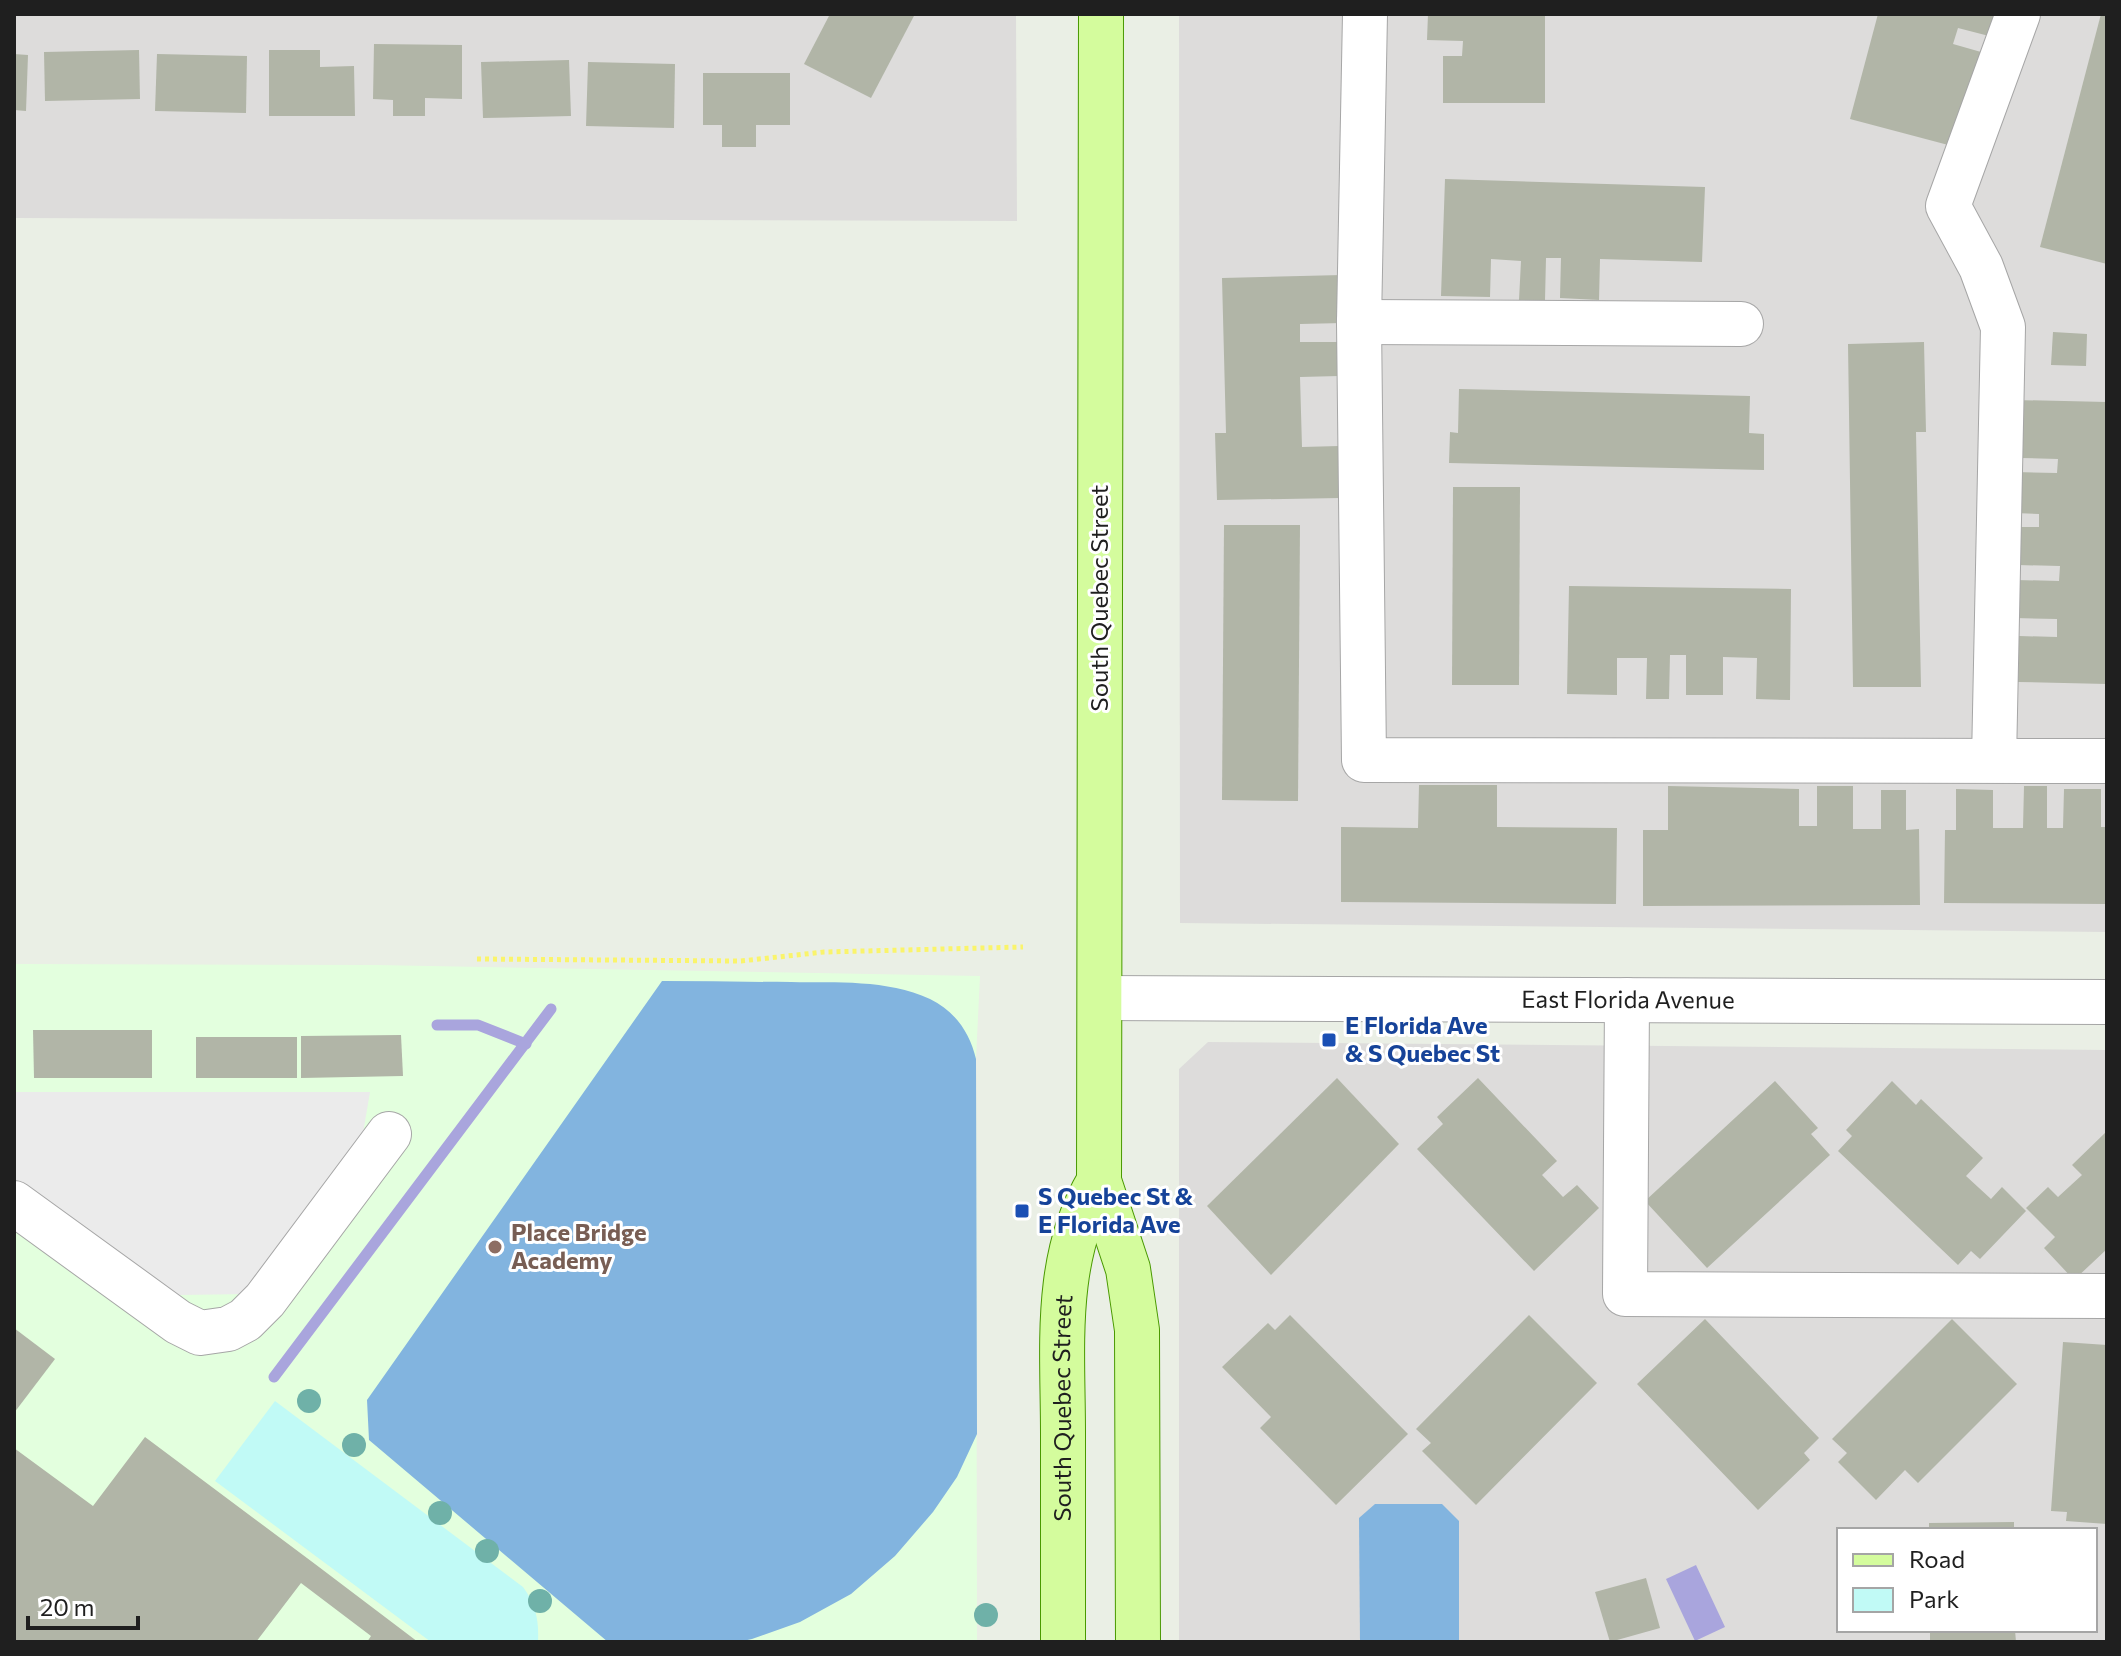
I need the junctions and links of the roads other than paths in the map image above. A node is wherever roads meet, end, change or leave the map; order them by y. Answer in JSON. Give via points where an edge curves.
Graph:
{"nodes":[{"id":1,"x":1101,"y":14,"type":"edge"},
{"id":2,"x":1365,"y":14,"type":"edge"},
{"id":3,"x":2018,"y":14,"type":"edge"},
{"id":4,"x":1359,"y":322,"type":"junction"},
{"id":5,"x":1741,"y":324,"type":"dead end"},
{"id":6,"x":1994,"y":760,"type":"junction"},
{"id":7,"x":2107,"y":761,"type":"edge"},
{"id":8,"x":1100,"y":998,"type":"junction"},
{"id":9,"x":1627,"y":1000,"type":"junction"},
{"id":10,"x":2107,"y":1002,"type":"edge"},
{"id":11,"x":389,"y":1134,"type":"dead end"},
{"id":12,"x":1099,"y":1181,"type":"junction"},
{"id":13,"x":14,"y":1203,"type":"edge"},
{"id":14,"x":2107,"y":1296,"type":"edge"},
{"id":15,"x":1063,"y":1642,"type":"edge"},
{"id":16,"x":1138,"y":1642,"type":"edge"}],
"edges":[{"from":1,"to":8,"type":"main road","name":"South Quebec Street"},
{"from":2,"to":4,"type":"street"},
{"from":3,"to":6,"type":"street","via":[[1948,206],[1981,267],[2003,327]]},
{"from":4,"to":5,"type":"street"},
{"from":4,"to":6,"type":"street","via":[[1364,760]]},
{"from":6,"to":7,"type":"street"},
{"from":8,"to":9,"type":"street","name":"East Florida Avenue"},
{"from":8,"to":12,"type":"main road","name":"South Quebec Street"},
{"from":9,"to":10,"type":"street","name":"East Florida Avenue"},
{"from":9,"to":14,"type":"street","via":[[1625,1294]]},
{"from":11,"to":13,"type":"street","via":[[265,1300],[237,1326],[219,1331],[200,1333],[178,1322]]},
{"from":12,"to":15,"type":"main road","name":"South Quebec Street","via":[[1078,1220],[1067,1263]]},
{"from":12,"to":16,"type":"main road","name":"South Quebec Street","via":[[1128,1269],[1137,1330]]}]}
